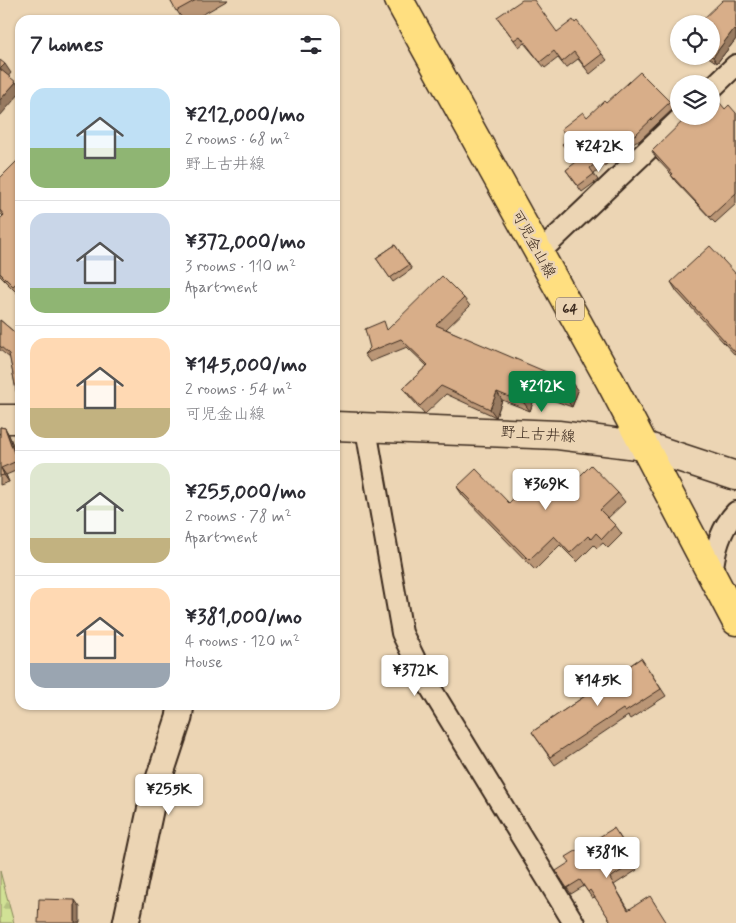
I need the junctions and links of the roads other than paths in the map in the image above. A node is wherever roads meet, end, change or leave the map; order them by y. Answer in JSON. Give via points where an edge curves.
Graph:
{"nodes":[{"id":1,"x":399,"y":0,"type":"edge"},
{"id":2,"x":736,"y":65,"type":"edge"},
{"id":3,"x":720,"y":80,"type":"edge"},
{"id":4,"x":674,"y":125,"type":"edge"},
{"id":5,"x":538,"y":254,"type":"junction"},
{"id":6,"x":0,"y":419,"type":"edge"},
{"id":7,"x":15,"y":419,"type":"edge"},
{"id":8,"x":340,"y":426,"type":"edge"},
{"id":9,"x":366,"y":429,"type":"junction"},
{"id":10,"x":645,"y":446,"type":"junction"},
{"id":11,"x":736,"y":476,"type":"edge"},
{"id":12,"x":736,"y":512,"type":"edge"},
{"id":13,"x":712,"y":576,"type":"junction"},
{"id":14,"x":736,"y":621,"type":"edge"},
{"id":15,"x":180,"y":710,"type":"edge"},
{"id":16,"x":126,"y":923,"type":"edge"},
{"id":17,"x":574,"y":923,"type":"edge"}],
"edges":[{"from":1,"to":5,"type":"main road","name":"可児金山線","number":"64"},
{"from":2,"to":3,"type":"street"},
{"from":4,"to":5,"type":"street"},
{"from":5,"to":10,"type":"main road","name":"可児金山線","number":"64"},
{"from":6,"to":7,"type":"main road"},
{"from":8,"to":9,"type":"main road","name":"野上古井線"},
{"from":9,"to":10,"type":"main road","name":"野上古井線","via":[[558,435]]},
{"from":9,"to":17,"type":"street","via":[[402,634],[422,674]]},
{"from":10,"to":11,"type":"main road","name":"野上古井線"},
{"from":10,"to":13,"type":"main road","name":"可児金山線","number":"64"},
{"from":12,"to":13,"type":"street","via":[[727,521],[714,554]]},
{"from":13,"to":14,"type":"main road","name":"可児金山線","number":"64"},
{"from":15,"to":16,"type":"street","via":[[153,797]]}]}
